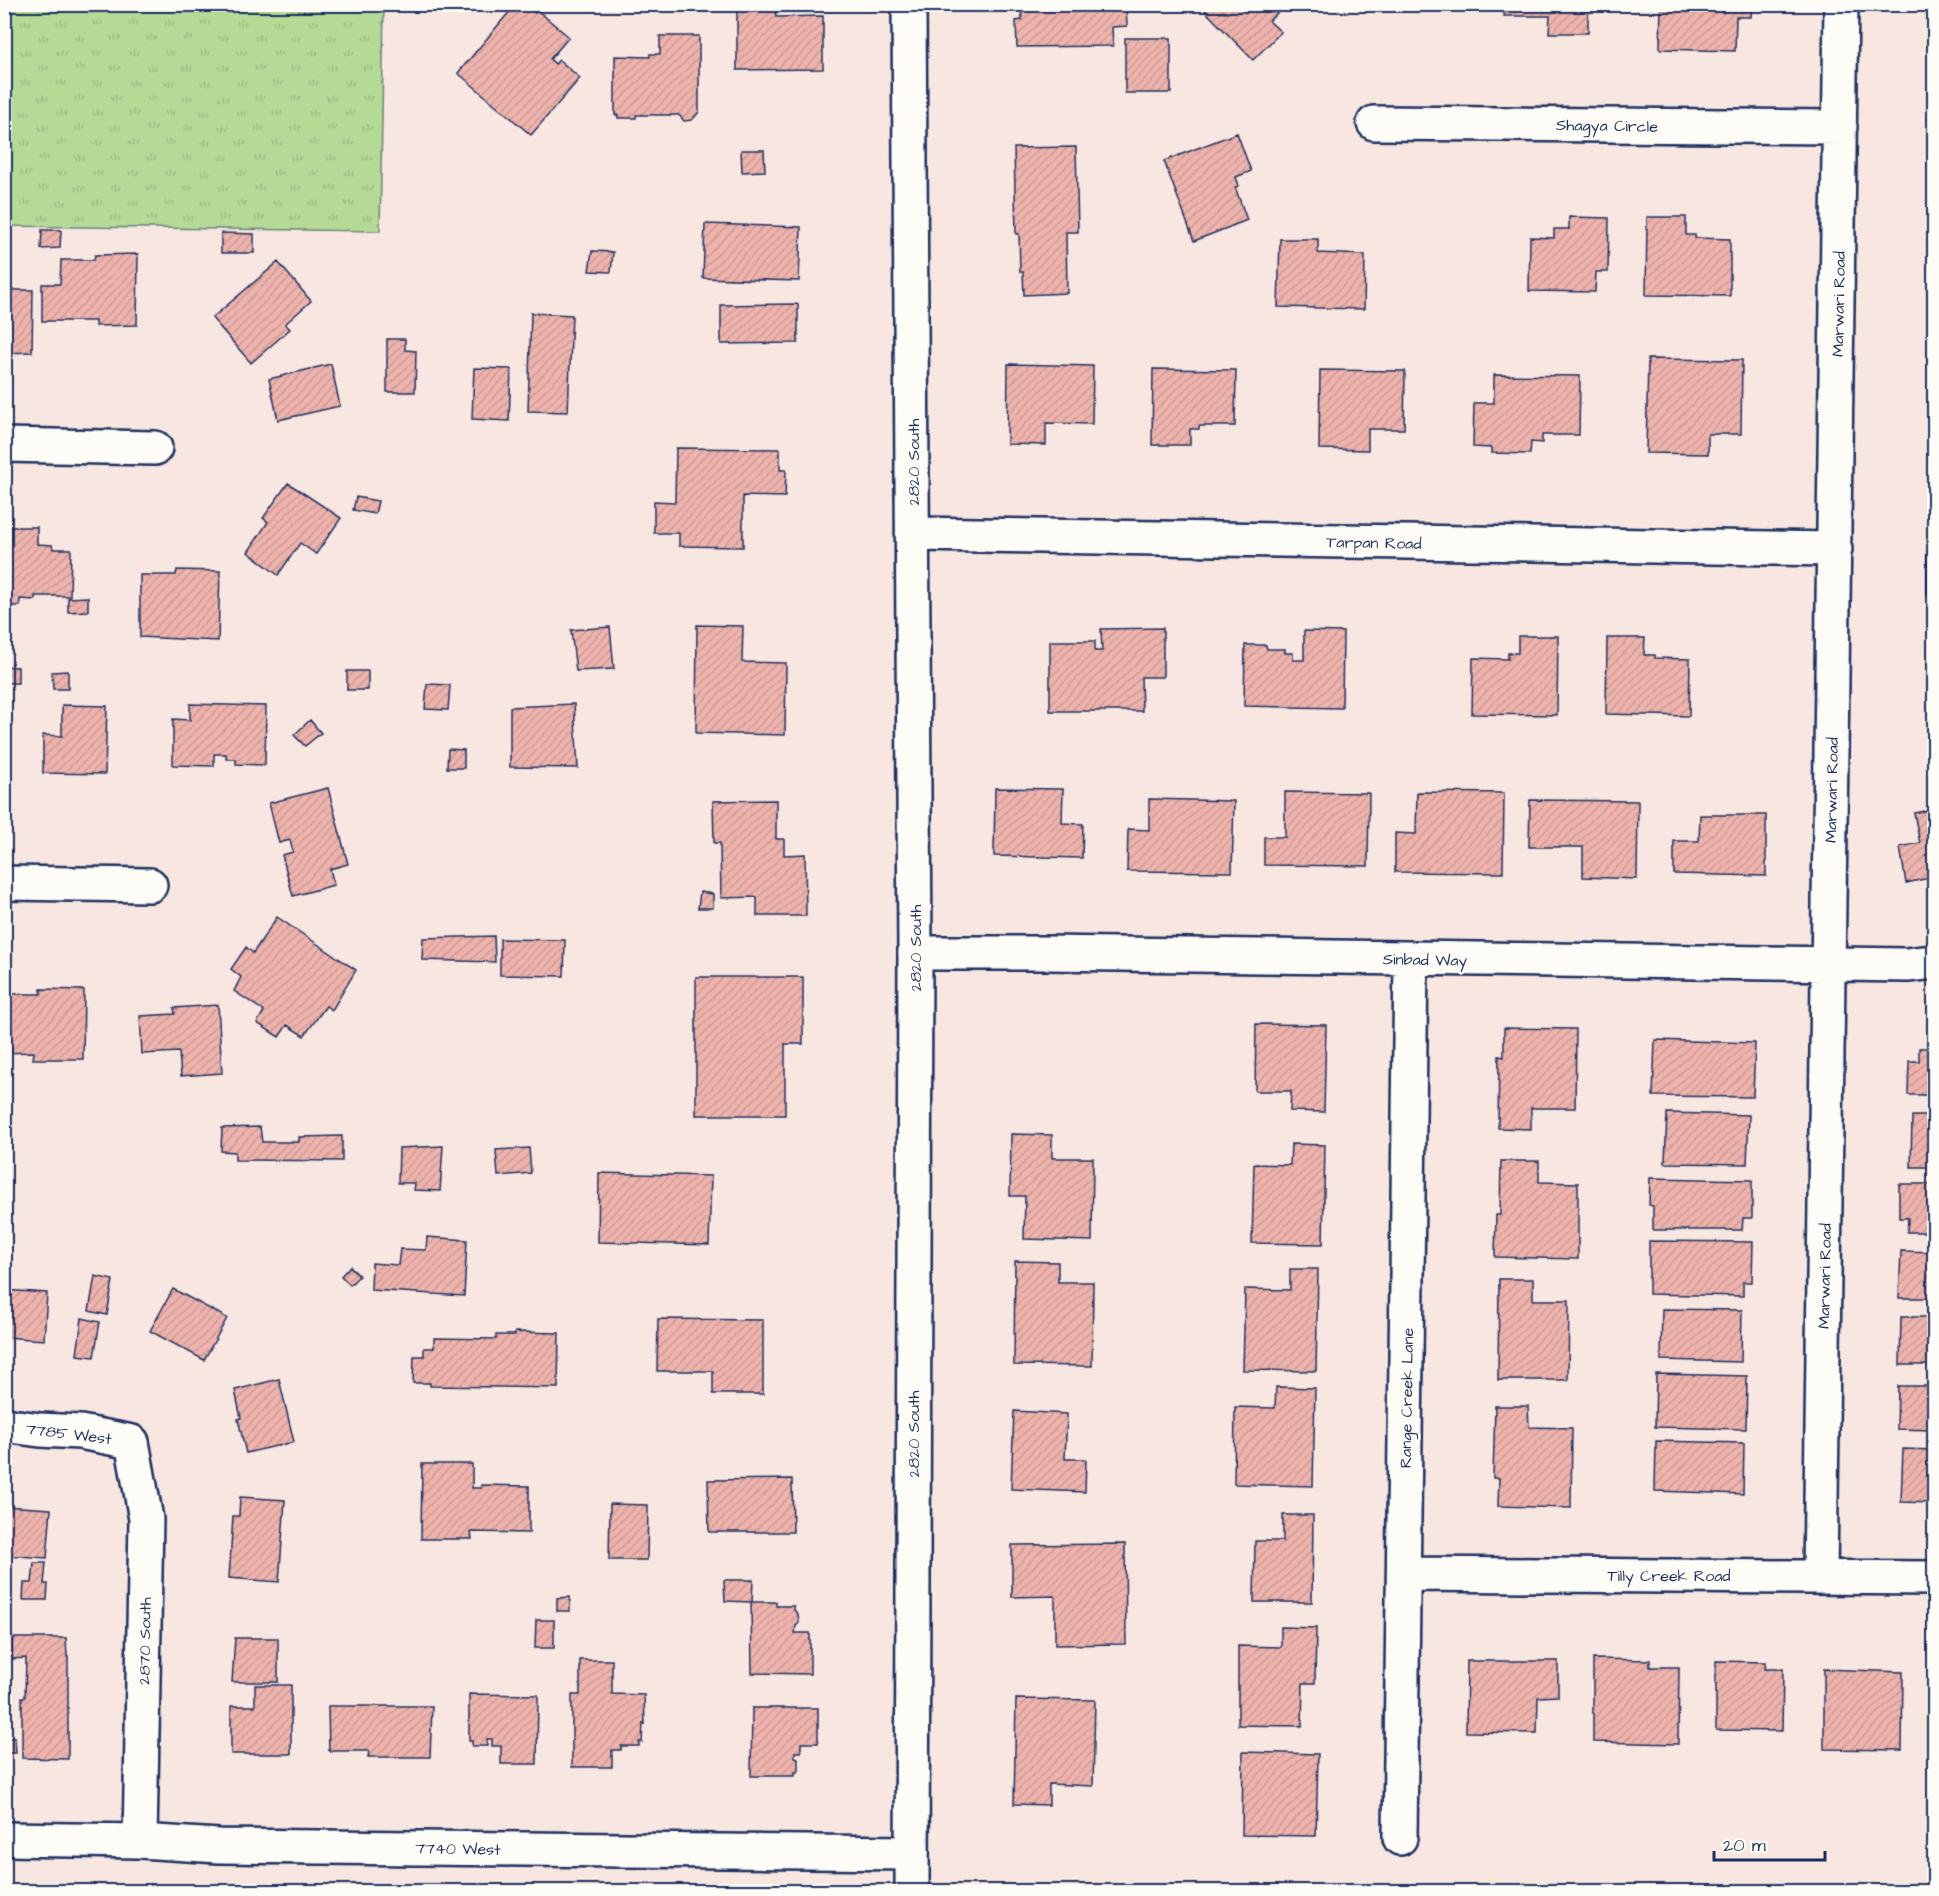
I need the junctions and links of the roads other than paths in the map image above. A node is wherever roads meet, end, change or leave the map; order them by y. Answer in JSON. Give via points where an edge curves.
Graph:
{"nodes":[{"id":1,"x":909,"y":4,"type":"edge"},
{"id":2,"x":1842,"y":4,"type":"edge"},
{"id":3,"x":1374,"y":123,"type":"dead end"},
{"id":4,"x":1840,"y":127,"type":"junction"},
{"id":5,"x":4,"y":445,"type":"edge"},
{"id":6,"x":155,"y":448,"type":"dead end"},
{"id":7,"x":914,"y":534,"type":"junction"},
{"id":8,"x":1835,"y":549,"type":"junction"},
{"id":9,"x":4,"y":883,"type":"edge"},
{"id":10,"x":150,"y":885,"type":"dead end"},
{"id":11,"x":915,"y":953,"type":"junction"},
{"id":12,"x":1411,"y":958,"type":"junction"},
{"id":13,"x":1935,"y":962,"type":"edge"},
{"id":14,"x":1828,"y":964,"type":"junction"},
{"id":15,"x":4,"y":1425,"type":"edge"},
{"id":16,"x":132,"y":1442,"type":"joint"},
{"id":17,"x":1404,"y":1574,"type":"junction"},
{"id":18,"x":1820,"y":1576,"type":"junction"},
{"id":19,"x":1935,"y":1578,"type":"edge"},
{"id":20,"x":1400,"y":1838,"type":"dead end"},
{"id":21,"x":4,"y":1839,"type":"edge"},
{"id":22,"x":140,"y":1842,"type":"junction"},
{"id":23,"x":912,"y":1853,"type":"junction"},
{"id":24,"x":912,"y":1892,"type":"edge"}],
"edges":[{"from":1,"to":7,"type":"street","name":"2820 South"},
{"from":2,"to":4,"type":"street","name":"Marwari Road"},
{"from":3,"to":4,"type":"street","name":"Shagya Circle"},
{"from":4,"to":8,"type":"street","name":"Marwari Road"},
{"from":5,"to":6,"type":"street"},
{"from":7,"to":8,"type":"street","name":"Tarpan Road"},
{"from":7,"to":11,"type":"street","name":"2820 South"},
{"from":8,"to":14,"type":"street","name":"Marwari Road"},
{"from":9,"to":10,"type":"street"},
{"from":11,"to":12,"type":"street","name":"Sinbad Way"},
{"from":11,"to":23,"type":"street","name":"2820 South"},
{"from":12,"to":14,"type":"street","name":"Sinbad Way"},
{"from":12,"to":17,"type":"street","name":"Range Creek Lane"},
{"from":13,"to":14,"type":"street","name":"Sinbad Way"},
{"from":14,"to":18,"type":"street","name":"Marwari Road"},
{"from":15,"to":16,"type":"street","name":"7785 West","via":[[80,1432]]},
{"from":16,"to":22,"type":"street","name":"2870 South","via":[[146,1519]]},
{"from":17,"to":18,"type":"street","name":"Tilly Creek Road"},
{"from":17,"to":20,"type":"street","name":"Range Creek Lane"},
{"from":18,"to":19,"type":"street","name":"Tilly Creek Road"},
{"from":21,"to":22,"type":"street","name":"7740 West"},
{"from":22,"to":23,"type":"street","name":"7740 West"},
{"from":23,"to":24,"type":"street","name":"2820 South"}]}
